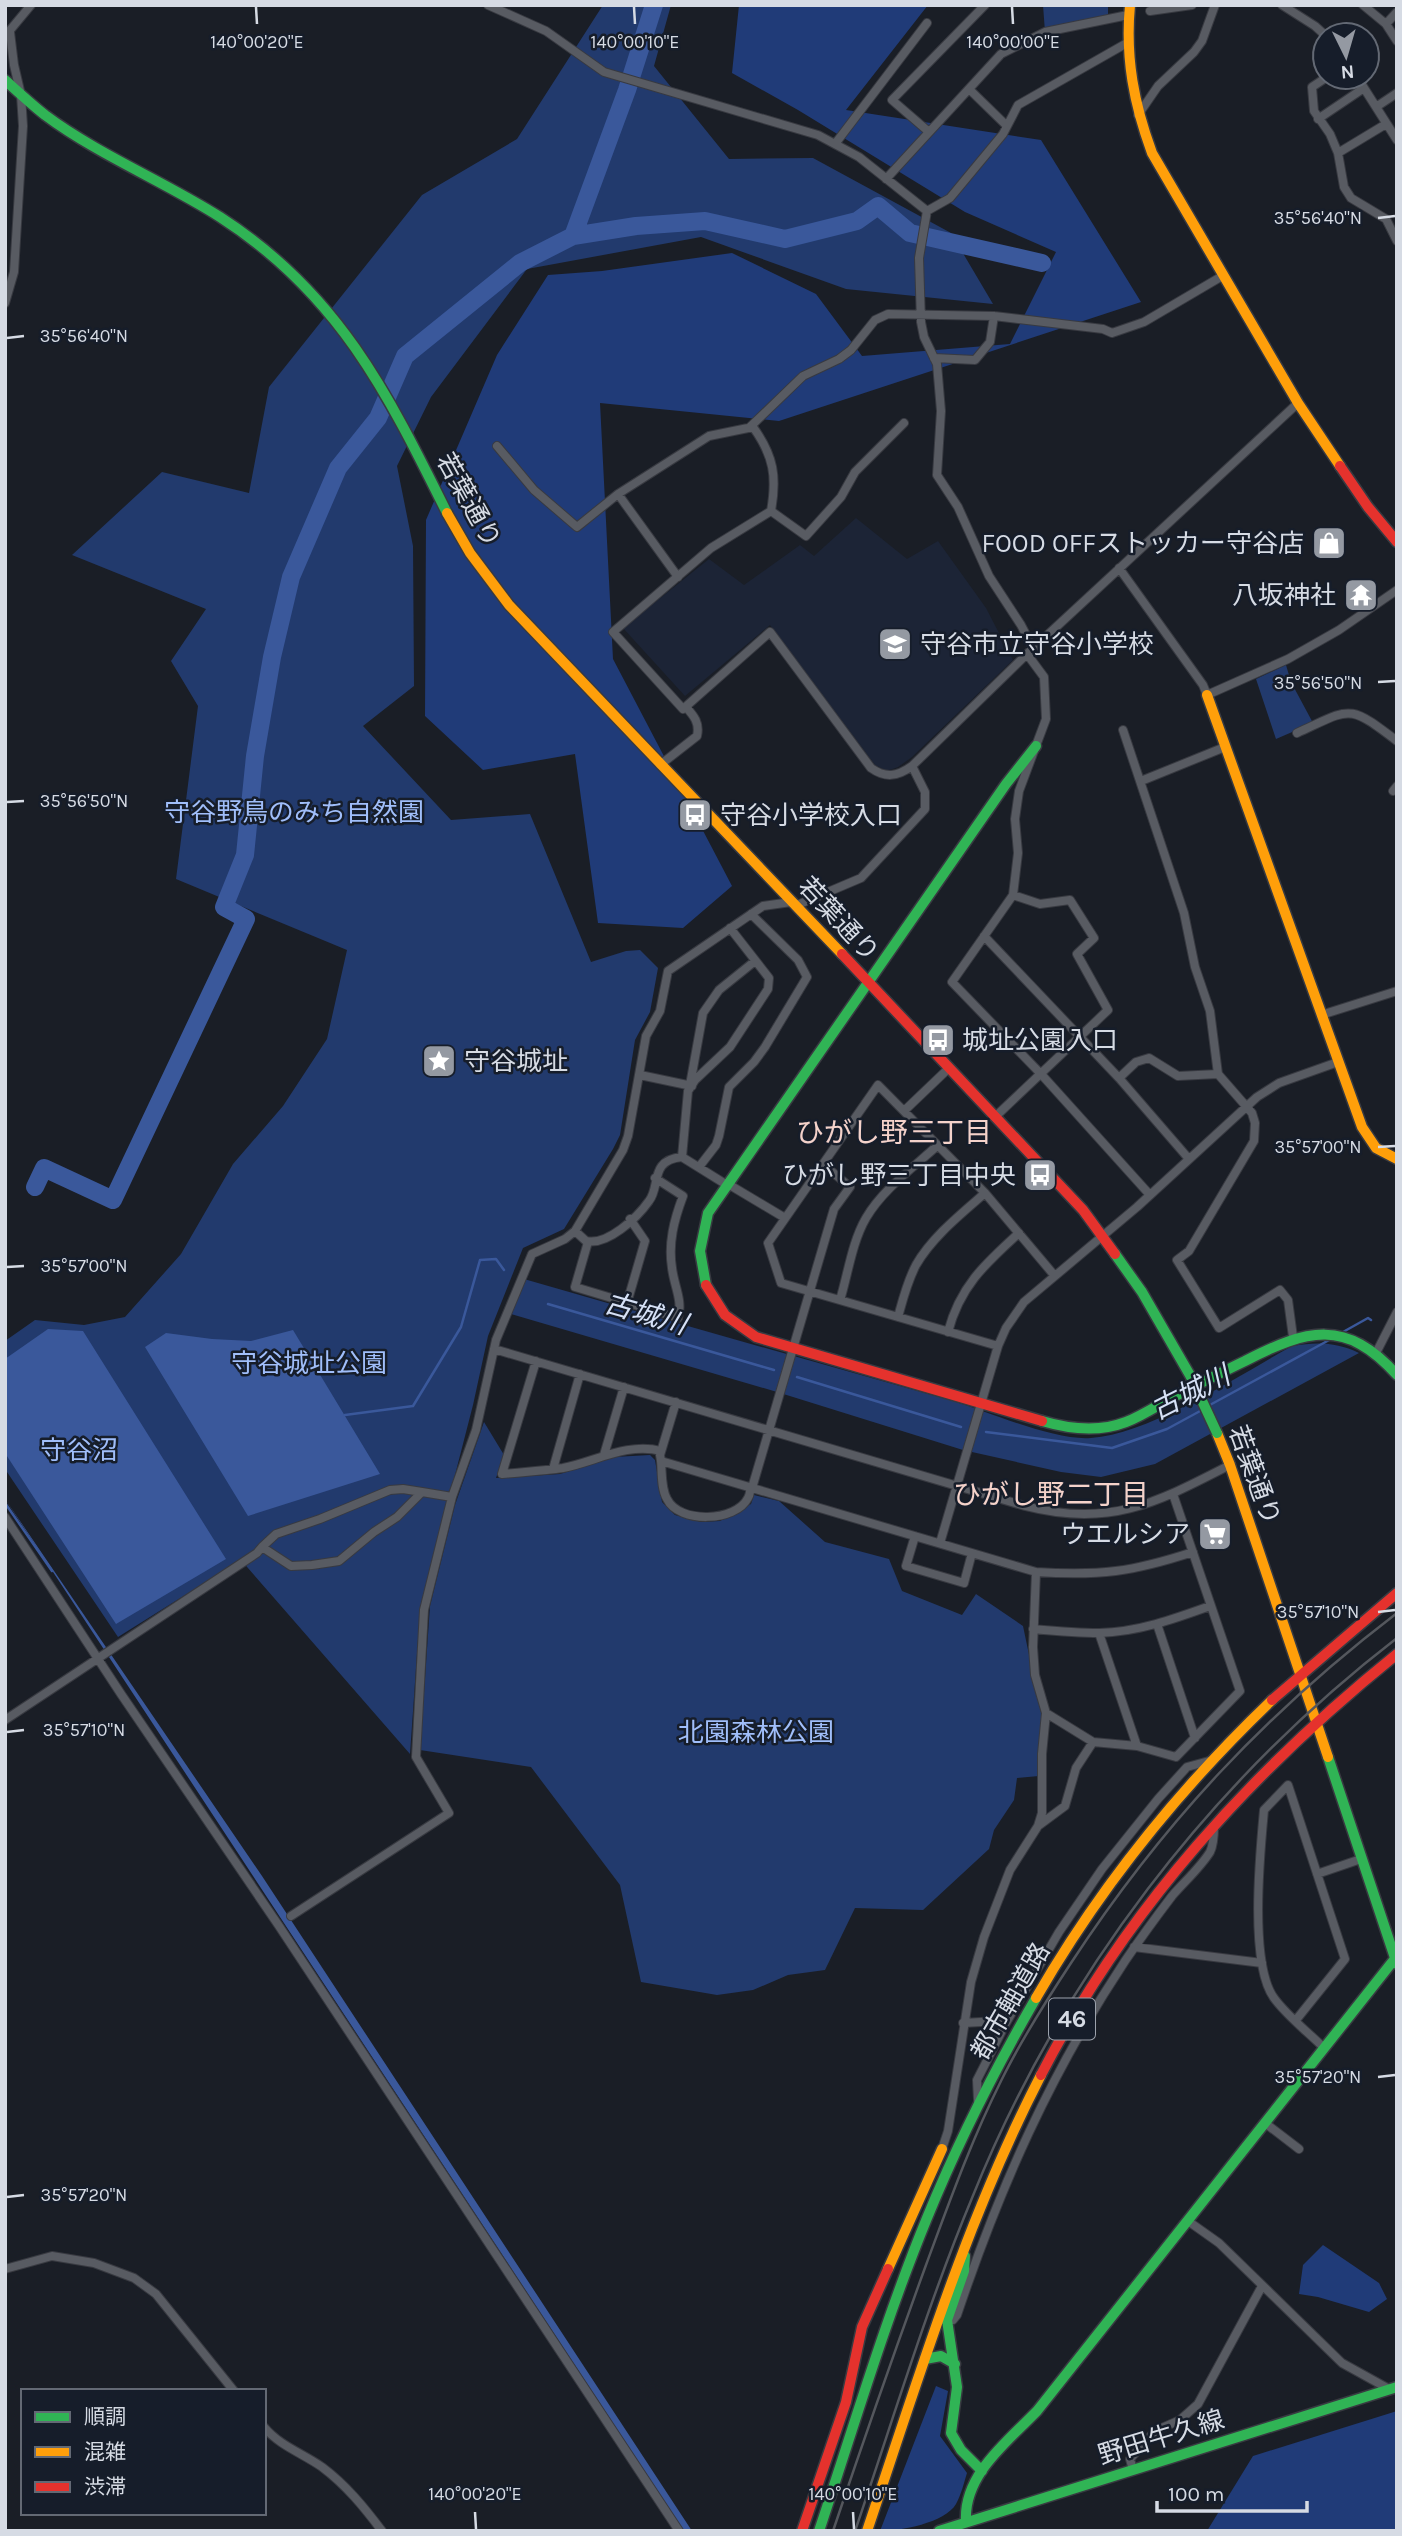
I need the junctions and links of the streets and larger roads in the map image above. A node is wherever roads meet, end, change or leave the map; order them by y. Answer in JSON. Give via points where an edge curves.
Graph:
{"nodes":[{"id":1,"x":31,"y":5,"type":"edge"},
{"id":2,"x":488,"y":5,"type":"edge"},
{"id":3,"x":985,"y":5,"type":"edge"},
{"id":4,"x":1192,"y":5,"type":"edge"},
{"id":5,"x":1215,"y":5,"type":"edge"},
{"id":6,"x":1282,"y":5,"type":"edge"},
{"id":7,"x":1363,"y":5,"type":"edge"},
{"id":8,"x":1293,"y":8,"type":"edge"},
{"id":9,"x":1129,"y":10,"type":"edge"},
{"id":10,"x":1150,"y":11,"type":"dead end"},
{"id":11,"x":1397,"y":12,"type":"edge"},
{"id":12,"x":927,"y":23,"type":"dead end"},
{"id":13,"x":1311,"y":23,"type":"edge"},
{"id":14,"x":1386,"y":24,"type":"junction"},
{"id":15,"x":8,"y":34,"type":"edge"},
{"id":16,"x":1397,"y":41,"type":"edge"},
{"id":17,"x":1126,"y":43,"type":"junction"},
{"id":18,"x":5,"y":80,"type":"edge"},
{"id":19,"x":969,"y":89,"type":"junction"},
{"id":20,"x":1312,"y":91,"type":"edge"},
{"id":21,"x":1360,"y":91,"type":"edge"},
{"id":22,"x":1366,"y":91,"type":"edge"},
{"id":23,"x":1397,"y":93,"type":"edge"},
{"id":24,"x":21,"y":95,"type":"junction"},
{"id":25,"x":1376,"y":107,"type":"junction"},
{"id":26,"x":1138,"y":116,"type":"junction"},
{"id":27,"x":1318,"y":119,"type":"junction"},
{"id":28,"x":1386,"y":124,"type":"junction"},
{"id":29,"x":1007,"y":126,"type":"junction"},
{"id":30,"x":929,"y":132,"type":"junction"},
{"id":31,"x":1397,"y":140,"type":"edge"},
{"id":32,"x":835,"y":144,"type":"junction"},
{"id":33,"x":1338,"y":153,"type":"junction"},
{"id":34,"x":886,"y":179,"type":"junction"},
{"id":35,"x":928,"y":211,"type":"junction"},
{"id":36,"x":1397,"y":241,"type":"edge"},
{"id":37,"x":1223,"y":275,"type":"junction"},
{"id":38,"x":5,"y":303,"type":"edge"},
{"id":39,"x":922,"y":315,"type":"junction"},
{"id":40,"x":994,"y":316,"type":"junction"},
{"id":41,"x":934,"y":358,"type":"junction"},
{"id":42,"x":1298,"y":403,"type":"junction"},
{"id":43,"x":904,"y":423,"type":"dead end"},
{"id":44,"x":750,"y":427,"type":"junction"},
{"id":45,"x":497,"y":446,"type":"dead end"},
{"id":46,"x":618,"y":494,"type":"junction"},
{"id":47,"x":771,"y":511,"type":"junction"},
{"id":48,"x":1397,"y":542,"type":"edge"},
{"id":49,"x":1119,"y":568,"type":"junction"},
{"id":50,"x":678,"y":577,"type":"junction"},
{"id":51,"x":1397,"y":590,"type":"edge"},
{"id":52,"x":1030,"y":651,"type":"junction"},
{"id":53,"x":1207,"y":695,"type":"junction"},
{"id":54,"x":686,"y":707,"type":"junction"},
{"id":55,"x":1123,"y":730,"type":"dead end"},
{"id":56,"x":1297,"y":733,"type":"dead end"},
{"id":57,"x":1397,"y":741,"type":"edge"},
{"id":58,"x":1036,"y":746,"type":"junction"},
{"id":59,"x":1225,"y":747,"type":"junction"},
{"id":60,"x":660,"y":765,"type":"junction"},
{"id":61,"x":912,"y":766,"type":"junction"},
{"id":62,"x":1141,"y":781,"type":"junction"},
{"id":63,"x":1013,"y":895,"type":"junction"},
{"id":64,"x":793,"y":904,"type":"junction"},
{"id":65,"x":751,"y":914,"type":"junction"},
{"id":66,"x":730,"y":929,"type":"junction"},
{"id":67,"x":984,"y":936,"type":"junction"},
{"id":68,"x":755,"y":961,"type":"junction"},
{"id":69,"x":867,"y":983,"type":"junction"},
{"id":70,"x":1397,"y":991,"type":"edge"},
{"id":71,"x":1321,"y":1015,"type":"junction"},
{"id":72,"x":1080,"y":1037,"type":"junction"},
{"id":73,"x":1338,"y":1062,"type":"junction"},
{"id":74,"x":949,"y":1068,"type":"junction"},
{"id":75,"x":1041,"y":1074,"type":"junction"},
{"id":76,"x":1218,"y":1074,"type":"junction"},
{"id":77,"x":640,"y":1075,"type":"junction"},
{"id":78,"x":1119,"y":1078,"type":"junction"},
{"id":79,"x":691,"y":1085,"type":"junction"},
{"id":80,"x":1248,"y":1106,"type":"junction"},
{"id":81,"x":904,"y":1111,"type":"junction"},
{"id":82,"x":996,"y":1116,"type":"junction"},
{"id":83,"x":938,"y":1145,"type":"junction"},
{"id":84,"x":682,"y":1157,"type":"junction"},
{"id":85,"x":1189,"y":1159,"type":"junction"},
{"id":86,"x":1397,"y":1159,"type":"edge"},
{"id":87,"x":823,"y":1164,"type":"junction"},
{"id":88,"x":699,"y":1167,"type":"junction"},
{"id":89,"x":655,"y":1178,"type":"junction"},
{"id":90,"x":728,"y":1184,"type":"junction"},
{"id":91,"x":985,"y":1193,"type":"junction"},
{"id":92,"x":1150,"y":1195,"type":"junction"},
{"id":93,"x":785,"y":1218,"type":"junction"},
{"id":94,"x":630,"y":1219,"type":"junction"},
{"id":95,"x":575,"y":1231,"type":"junction"},
{"id":96,"x":1018,"y":1233,"type":"junction"},
{"id":97,"x":1103,"y":1236,"type":"junction"},
{"id":98,"x":588,"y":1242,"type":"junction"},
{"id":99,"x":1054,"y":1275,"type":"junction"},
{"id":100,"x":810,"y":1292,"type":"junction"},
{"id":101,"x":840,"y":1300,"type":"junction"},
{"id":102,"x":627,"y":1303,"type":"junction"},
{"id":103,"x":1397,"y":1312,"type":"edge"},
{"id":104,"x":898,"y":1317,"type":"junction"},
{"id":105,"x":948,"y":1332,"type":"junction"},
{"id":106,"x":1293,"y":1337,"type":"junction"},
{"id":107,"x":998,"y":1346,"type":"junction"},
{"id":108,"x":794,"y":1348,"type":"junction"},
{"id":109,"x":494,"y":1349,"type":"junction"},
{"id":110,"x":1376,"y":1353,"type":"junction"},
{"id":111,"x":536,"y":1361,"type":"junction"},
{"id":112,"x":580,"y":1374,"type":"junction"},
{"id":113,"x":1397,"y":1376,"type":"edge"},
{"id":114,"x":624,"y":1387,"type":"junction"},
{"id":115,"x":676,"y":1402,"type":"junction"},
{"id":116,"x":981,"y":1403,"type":"junction"},
{"id":117,"x":769,"y":1430,"type":"junction"},
{"id":118,"x":661,"y":1451,"type":"junction"},
{"id":119,"x":604,"y":1455,"type":"junction"},
{"id":120,"x":661,"y":1461,"type":"junction"},
{"id":121,"x":1230,"y":1465,"type":"junction"},
{"id":122,"x":553,"y":1469,"type":"junction"},
{"id":123,"x":957,"y":1485,"type":"junction"},
{"id":124,"x":751,"y":1488,"type":"junction"},
{"id":125,"x":422,"y":1492,"type":"junction"},
{"id":126,"x":1173,"y":1494,"type":"junction"},
{"id":127,"x":452,"y":1497,"type":"junction"},
{"id":128,"x":5,"y":1517,"type":"edge"},
{"id":129,"x":915,"y":1536,"type":"junction"},
{"id":130,"x":940,"y":1543,"type":"junction"},
{"id":131,"x":262,"y":1547,"type":"junction"},
{"id":132,"x":1193,"y":1552,"type":"junction"},
{"id":133,"x":972,"y":1553,"type":"junction"},
{"id":134,"x":1036,"y":1572,"type":"junction"},
{"id":135,"x":1397,"y":1593,"type":"edge"},
{"id":136,"x":1210,"y":1606,"type":"junction"},
{"id":137,"x":1157,"y":1624,"type":"junction"},
{"id":138,"x":1033,"y":1629,"type":"junction"},
{"id":139,"x":1099,"y":1633,"type":"junction"},
{"id":140,"x":1397,"y":1654,"type":"edge"},
{"id":141,"x":98,"y":1657,"type":"junction"},
{"id":142,"x":1299,"y":1675,"type":"junction"},
{"id":143,"x":1046,"y":1713,"type":"junction"},
{"id":144,"x":5,"y":1720,"type":"edge"},
{"id":145,"x":1315,"y":1724,"type":"junction"},
{"id":146,"x":1195,"y":1738,"type":"junction"},
{"id":147,"x":1093,"y":1742,"type":"junction"},
{"id":148,"x":1137,"y":1746,"type":"junction"},
{"id":149,"x":1212,"y":1761,"type":"junction"},
{"id":150,"x":1038,"y":1826,"type":"junction"},
{"id":151,"x":1214,"y":1826,"type":"junction"},
{"id":152,"x":1361,"y":1859,"type":"junction"},
{"id":153,"x":1317,"y":1874,"type":"junction"},
{"id":154,"x":291,"y":1916,"type":"dead end"},
{"id":155,"x":1134,"y":1947,"type":"junction"},
{"id":156,"x":1396,"y":1960,"type":"edge"},
{"id":157,"x":1262,"y":1963,"type":"junction"},
{"id":158,"x":1296,"y":2020,"type":"junction"},
{"id":159,"x":963,"y":2023,"type":"junction"},
{"id":160,"x":1006,"y":2023,"type":"junction"},
{"id":161,"x":1324,"y":2048,"type":"junction"},
{"id":162,"x":979,"y":2102,"type":"junction"},
{"id":163,"x":1265,"y":2123,"type":"junction"},
{"id":164,"x":942,"y":2149,"type":"joint"},
{"id":165,"x":1299,"y":2149,"type":"dead end"},
{"id":166,"x":992,"y":2218,"type":"junction"},
{"id":167,"x":1188,"y":2221,"type":"junction"},
{"id":168,"x":974,"y":2222,"type":"junction"},
{"id":169,"x":5,"y":2269,"type":"edge"},
{"id":170,"x":1262,"y":2286,"type":"junction"},
{"id":171,"x":943,"y":2320,"type":"junction"},
{"id":172,"x":926,"y":2359,"type":"junction"},
{"id":173,"x":955,"y":2364,"type":"junction"},
{"id":174,"x":1393,"y":2388,"type":"edge"},
{"id":175,"x":232,"y":2389,"type":"edge"},
{"id":176,"x":266,"y":2429,"type":"edge"},
{"id":177,"x":1133,"y":2470,"type":"junction"},
{"id":178,"x":982,"y":2471,"type":"junction"},
{"id":179,"x":966,"y":2522,"type":"junction"},
{"id":180,"x":382,"y":2531,"type":"edge"},
{"id":181,"x":679,"y":2531,"type":"edge"},
{"id":182,"x":802,"y":2531,"type":"edge"},
{"id":183,"x":820,"y":2531,"type":"edge"},
{"id":184,"x":867,"y":2531,"type":"edge"},
{"id":185,"x":939,"y":2531,"type":"edge"}],
"edges":[{"from":1,"to":15,"type":"street"},
{"from":2,"to":32,"type":"street","via":[[546,31],[604,72],[818,135]]},
{"from":3,"to":30,"type":"street","via":[[892,100]]},
{"from":4,"to":10,"type":"street"},
{"from":5,"to":26,"type":"street","via":[[1202,41],[1158,86]]},
{"from":6,"to":8,"type":"street"},
{"from":7,"to":14,"type":"street"},
{"from":8,"to":13,"type":"street"},
{"from":9,"to":17,"type":"street"},
{"from":9,"to":19,"type":"street","via":[[1045,33],[1001,54]]},
{"from":11,"to":14,"type":"street"},
{"from":12,"to":32,"type":"street"},
{"from":14,"to":16,"type":"street"},
{"from":15,"to":24,"type":"street"},
{"from":17,"to":26,"type":"street"},
{"from":17,"to":29,"type":"street","via":[[1017,105]]},
{"from":18,"to":24,"type":"street","name":"若葉通り"},
{"from":19,"to":29,"type":"street"},
{"from":19,"to":30,"type":"street"},
{"from":20,"to":27,"type":"street"},
{"from":21,"to":27,"type":"street"},
{"from":22,"to":25,"type":"street"},
{"from":23,"to":25,"type":"street"},
{"from":24,"to":38,"type":"street","via":[[14,272]]},
{"from":24,"to":60,"type":"street","name":"若葉通り","via":[[100,150],[221,218],[288,269],[318,300],[351,339],[393,404],[450,518],[486,576],[526,626]]},
{"from":25,"to":28,"type":"street"},
{"from":26,"to":37,"type":"street","via":[[1152,153]]},
{"from":27,"to":33,"type":"street"},
{"from":28,"to":31,"type":"street"},
{"from":28,"to":33,"type":"street"},
{"from":29,"to":35,"type":"street","via":[[950,198]]},
{"from":30,"to":34,"type":"street"},
{"from":32,"to":34,"type":"street"},
{"from":33,"to":36,"type":"street","via":[[1350,198],[1386,219]]},
{"from":34,"to":35,"type":"street"},
{"from":35,"to":39,"type":"street","via":[[919,258]]},
{"from":37,"to":40,"type":"street","via":[[1144,322],[1112,333]]},
{"from":37,"to":42,"type":"street"},
{"from":39,"to":40,"type":"street"},
{"from":39,"to":41,"type":"street","via":[[924,337]]},
{"from":39,"to":44,"type":"street","via":[[893,313],[875,320],[851,350],[803,376]]},
{"from":40,"to":41,"type":"street","via":[[990,342],[975,360]]},
{"from":41,"to":52,"type":"street","via":[[941,411],[937,475],[958,507],[989,576],[1021,625]]},
{"from":42,"to":48,"type":"street"},
{"from":42,"to":49,"type":"street"},
{"from":43,"to":47,"type":"street","via":[[855,472],[841,497],[806,536]]},
{"from":44,"to":46,"type":"street","via":[[709,436]]},
{"from":44,"to":47,"type":"street","via":[[773,464]]},
{"from":45,"to":46,"type":"street","via":[[534,490],[577,527]]},
{"from":46,"to":50,"type":"street"},
{"from":47,"to":50,"type":"street","via":[[711,548]]},
{"from":49,"to":52,"type":"street"},
{"from":49,"to":53,"type":"street"},
{"from":50,"to":54,"type":"street","via":[[613,632],[683,709]]},
{"from":51,"to":53,"type":"street","via":[[1288,659]]},
{"from":52,"to":58,"type":"street","via":[[1044,677],[1046,698],[1046,719]]},
{"from":52,"to":61,"type":"street"},
{"from":53,"to":59,"type":"street"},
{"from":54,"to":60,"type":"street","via":[[696,718],[697,736]]},
{"from":54,"to":61,"type":"street","via":[[770,632],[871,768],[891,776]]},
{"from":55,"to":62,"type":"street"},
{"from":56,"to":57,"type":"street","via":[[1351,712]]},
{"from":58,"to":63,"type":"street","via":[[1019,791]]},
{"from":58,"to":69,"type":"street"},
{"from":59,"to":62,"type":"street"},
{"from":59,"to":71,"type":"street"},
{"from":60,"to":64,"type":"street","name":"若葉通り"},
{"from":61,"to":64,"type":"street","via":[[925,792],[922,815],[861,878]]},
{"from":62,"to":76,"type":"street","via":[[1210,1011]]},
{"from":63,"to":67,"type":"street"},
{"from":63,"to":72,"type":"street","via":[[1040,904],[1070,900],[1094,938],[1077,954],[1108,1010]]},
{"from":64,"to":65,"type":"street","via":[[762,906]]},
{"from":64,"to":69,"type":"street","name":"若葉通り"},
{"from":65,"to":66,"type":"street"},
{"from":65,"to":88,"type":"street","via":[[798,960],[807,977],[754,1062],[729,1087],[716,1144]]},
{"from":66,"to":68,"type":"street"},
{"from":66,"to":77,"type":"street","via":[[668,971],[660,1011],[646,1036]]},
{"from":67,"to":72,"type":"street"},
{"from":67,"to":75,"type":"street","via":[[952,982]]},
{"from":68,"to":79,"type":"street","via":[[719,990],[703,1013]]},
{"from":68,"to":79,"type":"street","via":[[769,978],[768,989],[730,1047]]},
{"from":69,"to":74,"type":"street","name":"若葉通り"},
{"from":69,"to":90,"type":"street"},
{"from":70,"to":71,"type":"street"},
{"from":71,"to":73,"type":"street"},
{"from":72,"to":75,"type":"street"},
{"from":72,"to":78,"type":"street"},
{"from":73,"to":80,"type":"street","via":[[1268,1088]]},
{"from":73,"to":86,"type":"street","via":[[1368,1140]]},
{"from":74,"to":81,"type":"street"},
{"from":74,"to":82,"type":"street","name":"若葉通り"},
{"from":75,"to":82,"type":"street"},
{"from":75,"to":92,"type":"street"},
{"from":76,"to":78,"type":"street","via":[[1183,1077],[1149,1058],[1136,1062]]},
{"from":76,"to":80,"type":"street"},
{"from":77,"to":79,"type":"street"},
{"from":77,"to":95,"type":"street","via":[[626,1144]]},
{"from":78,"to":85,"type":"street"},
{"from":79,"to":84,"type":"street"},
{"from":80,"to":85,"type":"street"},
{"from":80,"to":106,"type":"street","via":[[1255,1123],[1252,1148],[1189,1251],[1177,1260],[1219,1328],[1280,1290],[1288,1300]]},
{"from":81,"to":83,"type":"street"},
{"from":81,"to":87,"type":"street","via":[[878,1085]]},
{"from":82,"to":97,"type":"street","name":"若葉通り"},
{"from":83,"to":91,"type":"street"},
{"from":83,"to":101,"type":"street","via":[[888,1191],[867,1218]]},
{"from":84,"to":88,"type":"street"},
{"from":84,"to":89,"type":"street","via":[[665,1163]]},
{"from":85,"to":92,"type":"street"},
{"from":87,"to":93,"type":"street"},
{"from":87,"to":100,"type":"street","via":[[850,1187],[834,1209]]},
{"from":88,"to":90,"type":"street"},
{"from":89,"to":94,"type":"street","via":[[650,1200]]},
{"from":89,"to":102,"type":"street","via":[[683,1196],[670,1255],[682,1304],[678,1318]]},
{"from":90,"to":93,"type":"street"},
{"from":90,"to":108,"type":"street","via":[[703,1227],[699,1252],[705,1284],[725,1317],[741,1329]]},
{"from":91,"to":96,"type":"street"},
{"from":91,"to":104,"type":"street","via":[[918,1262]]},
{"from":92,"to":97,"type":"street"},
{"from":93,"to":100,"type":"street","via":[[768,1243],[781,1283]]},
{"from":94,"to":98,"type":"street","via":[[603,1241]]},
{"from":94,"to":102,"type":"street","via":[[645,1241]]},
{"from":95,"to":98,"type":"street"},
{"from":95,"to":109,"type":"street","via":[[532,1254]]},
{"from":96,"to":99,"type":"street"},
{"from":96,"to":105,"type":"street","via":[[967,1285]]},
{"from":97,"to":99,"type":"street"},
{"from":97,"to":121,"type":"street","name":"若葉通り","bridge":true,"via":[[1191,1377]]},
{"from":98,"to":102,"type":"street","via":[[575,1287]]},
{"from":99,"to":107,"type":"street","via":[[1016,1311]]},
{"from":100,"to":101,"type":"street"},
{"from":100,"to":108,"type":"street"},
{"from":101,"to":104,"type":"street"},
{"from":103,"to":110,"type":"street"},
{"from":104,"to":105,"type":"street"},
{"from":105,"to":107,"type":"street"},
{"from":106,"to":110,"type":"street","via":[[1332,1334]]},
{"from":106,"to":116,"type":"street","via":[[1110,1427],[1055,1425]]},
{"from":107,"to":116,"type":"street"},
{"from":108,"to":116,"type":"street"},
{"from":108,"to":117,"type":"street"},
{"from":109,"to":111,"type":"street"},
{"from":109,"to":127,"type":"street","via":[[476,1430]]},
{"from":110,"to":113,"type":"street"},
{"from":111,"to":112,"type":"street"},
{"from":111,"to":122,"type":"street","via":[[502,1474]]},
{"from":112,"to":114,"type":"street"},
{"from":112,"to":122,"type":"street"},
{"from":114,"to":115,"type":"street"},
{"from":114,"to":119,"type":"street"},
{"from":115,"to":117,"type":"street"},
{"from":115,"to":118,"type":"street"},
{"from":116,"to":123,"type":"street"},
{"from":117,"to":123,"type":"street"},
{"from":117,"to":124,"type":"street"},
{"from":118,"to":119,"type":"street"},
{"from":118,"to":120,"type":"street"},
{"from":119,"to":122,"type":"street"},
{"from":120,"to":124,"type":"street"},
{"from":120,"to":124,"type":"street","via":[[666,1499],[680,1512],[709,1517],[732,1511],[747,1500]]},
{"from":121,"to":126,"type":"street"},
{"from":121,"to":142,"type":"street","name":"若葉通り"},
{"from":123,"to":126,"type":"street","via":[[1033,1508],[1075,1515],[1127,1510]]},
{"from":123,"to":130,"type":"street"},
{"from":124,"to":129,"type":"street"},
{"from":125,"to":127,"type":"street"},
{"from":125,"to":131,"type":"street","via":[[390,1490],[276,1534]]},
{"from":125,"to":131,"type":"street","via":[[339,1561],[291,1566]]},
{"from":126,"to":132,"type":"street"},
{"from":127,"to":154,"type":"street","via":[[424,1610],[415,1747],[418,1763],[449,1812]]},
{"from":128,"to":141,"type":"street"},
{"from":129,"to":130,"type":"street"},
{"from":129,"to":133,"type":"street","via":[[906,1566],[964,1583]]},
{"from":130,"to":133,"type":"street"},
{"from":131,"to":141,"type":"street"},
{"from":132,"to":134,"type":"street","via":[[1117,1573]]},
{"from":132,"to":136,"type":"street"},
{"from":133,"to":134,"type":"street"},
{"from":134,"to":138,"type":"street"},
{"from":135,"to":142,"type":"street","name":"都市軸道路","number":"46"},
{"from":136,"to":137,"type":"street"},
{"from":136,"to":146,"type":"street","via":[[1240,1691]]},
{"from":137,"to":139,"type":"street"},
{"from":137,"to":146,"type":"street"},
{"from":138,"to":139,"type":"street"},
{"from":138,"to":143,"type":"street","via":[[1035,1675]]},
{"from":139,"to":148,"type":"street"},
{"from":140,"to":145,"type":"street","number":"46"},
{"from":141,"to":144,"type":"street"},
{"from":141,"to":181,"type":"street"},
{"from":142,"to":145,"type":"street","name":"若葉通り"},
{"from":142,"to":149,"type":"street","name":"都市軸道路","number":"46"},
{"from":143,"to":147,"type":"street"},
{"from":143,"to":150,"type":"street"},
{"from":145,"to":151,"type":"street","number":"46"},
{"from":145,"to":152,"type":"street","name":"若葉通り"},
{"from":146,"to":148,"type":"street","via":[[1176,1757]]},
{"from":147,"to":148,"type":"street"},
{"from":147,"to":150,"type":"street","via":[[1076,1768],[1065,1806]]},
{"from":149,"to":160,"type":"street","via":[[1187,1767],[1102,1869]]},
{"from":149,"to":162,"type":"street","name":"都市軸道路","number":"46","via":[[1171,1805],[1090,1912]]},
{"from":150,"to":159,"type":"street","via":[[1003,1887]]},
{"from":151,"to":155,"type":"street","via":[[1210,1851]]},
{"from":151,"to":168,"type":"street","number":"46","via":[[1129,1931],[1069,2024],[1016,2123]]},
{"from":152,"to":153,"type":"street"},
{"from":152,"to":156,"type":"street","name":"若葉通り"},
{"from":153,"to":157,"type":"street","via":[[1288,1786],[1264,1810],[1259,1871]]},
{"from":153,"to":158,"type":"street","via":[[1345,1959]]},
{"from":155,"to":157,"type":"street"},
{"from":155,"to":166,"type":"street","via":[[1035,2116]]},
{"from":156,"to":161,"type":"street"},
{"from":157,"to":158,"type":"street","via":[[1273,1997]]},
{"from":158,"to":161,"type":"street"},
{"from":159,"to":160,"type":"street"},
{"from":159,"to":164,"type":"street"},
{"from":160,"to":162,"type":"street","via":[[977,2080]]},
{"from":161,"to":163,"type":"street"},
{"from":162,"to":183,"type":"street","name":"都市軸道路","number":"46","via":[[917,2245]]},
{"from":163,"to":165,"type":"street"},
{"from":163,"to":167,"type":"street"},
{"from":164,"to":182,"type":"street","via":[[862,2327],[846,2402]]},
{"from":166,"to":168,"type":"street"},
{"from":166,"to":171,"type":"street","via":[[957,2315]]},
{"from":167,"to":170,"type":"street"},
{"from":167,"to":178,"type":"street","via":[[1037,2411]]},
{"from":168,"to":171,"type":"street","number":"46"},
{"from":169,"to":175,"type":"street","via":[[52,2256],[94,2263],[134,2278],[156,2294]]},
{"from":170,"to":174,"type":"street","via":[[1342,2362]]},
{"from":170,"to":177,"type":"street","via":[[1199,2404],[1180,2420],[1155,2431],[1130,2459]]},
{"from":171,"to":172,"type":"street","number":"46"},
{"from":171,"to":173,"type":"street"},
{"from":172,"to":173,"type":"street","via":[[940,2355]]},
{"from":172,"to":184,"type":"street","number":"46"},
{"from":173,"to":178,"type":"street","via":[[951,2433]]},
{"from":174,"to":177,"type":"street","name":"野田牛久線"},
{"from":176,"to":180,"type":"street","via":[[275,2440],[338,2480]]},
{"from":177,"to":179,"type":"street","name":"野田牛久線"},
{"from":178,"to":179,"type":"street","via":[[964,2504]]},
{"from":179,"to":185,"type":"street","name":"野田牛久線"}]}
